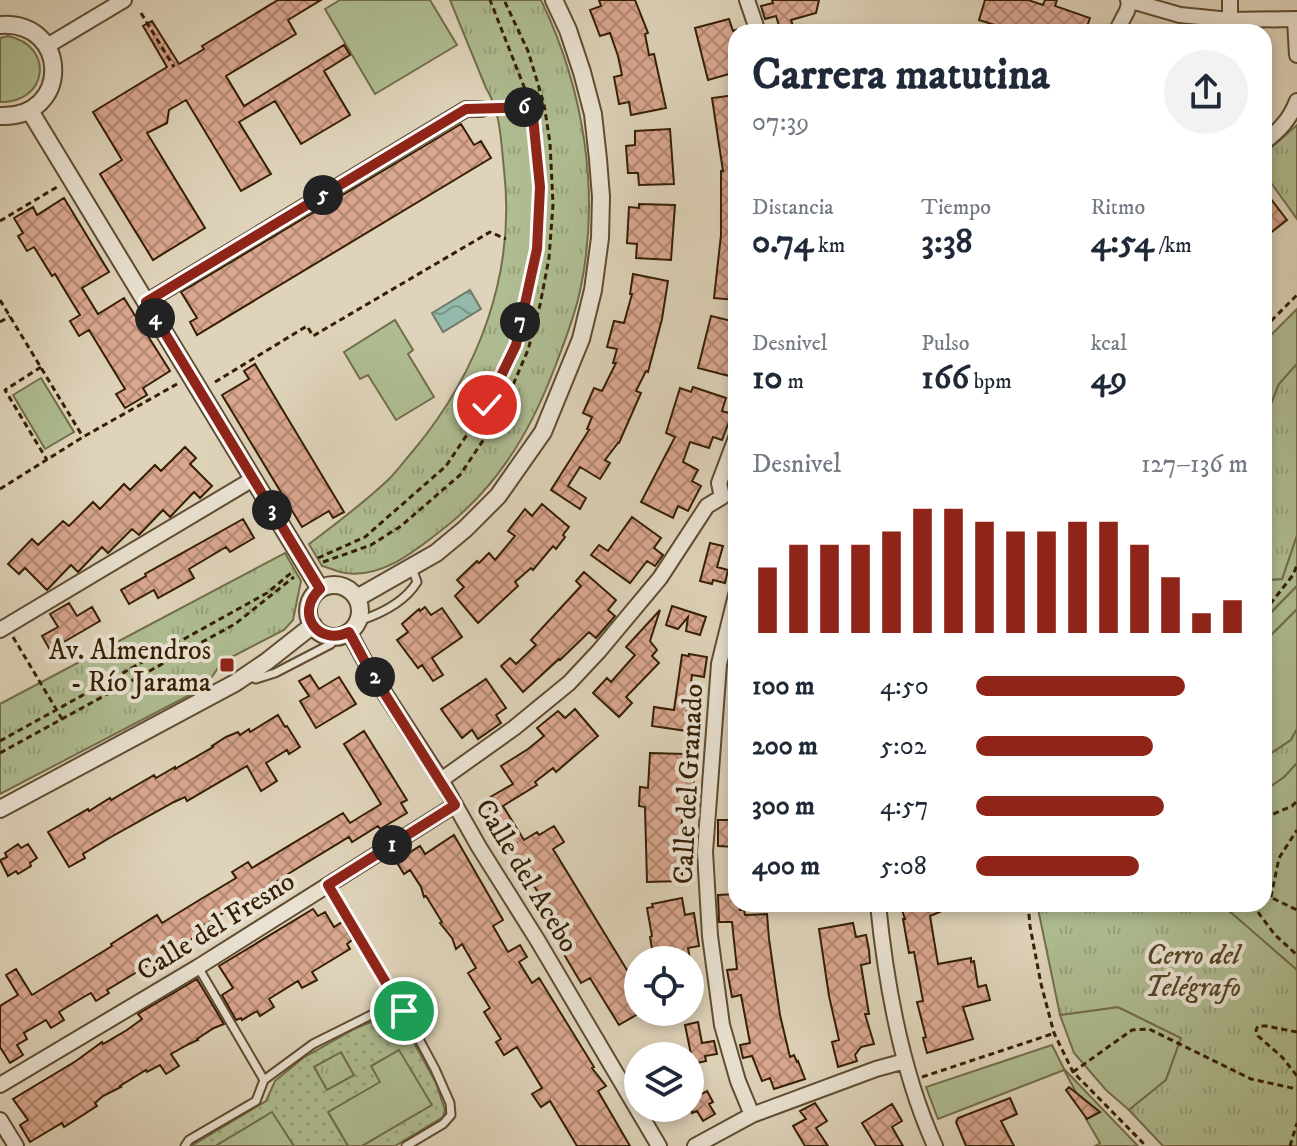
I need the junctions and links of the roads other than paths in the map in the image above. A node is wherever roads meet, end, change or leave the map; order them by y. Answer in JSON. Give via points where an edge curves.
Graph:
{"nodes":[{"id":1,"x":124,"y":0,"type":"edge"},
{"id":2,"x":554,"y":0,"type":"edge"},
{"id":3,"x":747,"y":0,"type":"edge"},
{"id":4,"x":1129,"y":0,"type":"edge"},
{"id":5,"x":1230,"y":0,"type":"edge"},
{"id":6,"x":1296,"y":19,"type":"edge"},
{"id":7,"x":1230,"y":20,"type":"junction"},
{"id":8,"x":755,"y":24,"type":"edge"},
{"id":9,"x":1120,"y":24,"type":"edge"},
{"id":10,"x":0,"y":25,"type":"edge"},
{"id":11,"x":47,"y":46,"type":"junction"},
{"id":12,"x":1297,"y":55,"type":"edge"},
{"id":13,"x":1297,"y":101,"type":"edge"},
{"id":14,"x":482,"y":109,"type":"road end"},
{"id":15,"x":30,"y":111,"type":"junction"},
{"id":16,"x":0,"y":116,"type":"edge"},
{"id":17,"x":1272,"y":136,"type":"edge"},
{"id":18,"x":146,"y":302,"type":"junction"},
{"id":19,"x":728,"y":459,"type":"edge"},
{"id":20,"x":253,"y":479,"type":"junction"},
{"id":21,"x":728,"y":498,"type":"edge"},
{"id":22,"x":728,"y":500,"type":"edge"},
{"id":23,"x":412,"y":568,"type":"junction"},
{"id":24,"x":320,"y":589,"type":"junction"},
{"id":25,"x":357,"y":598,"type":"junction"},
{"id":26,"x":313,"y":625,"type":"junction"},
{"id":27,"x":4,"y":626,"type":"edge"},
{"id":28,"x":728,"y":627,"type":"edge"},
{"id":29,"x":347,"y":630,"type":"junction"},
{"id":30,"x":246,"y":676,"type":"junction"},
{"id":31,"x":441,"y":780,"type":"junction"},
{"id":32,"x":455,"y":805,"type":"junction"},
{"id":33,"x":0,"y":809,"type":"edge"},
{"id":34,"x":328,"y":885,"type":"junction"},
{"id":35,"x":879,"y":912,"type":"edge"},
{"id":36,"x":198,"y":967,"type":"junction"},
{"id":37,"x":393,"y":1004,"type":"junction"},
{"id":38,"x":905,"y":1061,"type":"junction"},
{"id":39,"x":264,"y":1080,"type":"junction"},
{"id":40,"x":0,"y":1085,"type":"edge"},
{"id":41,"x":752,"y":1115,"type":"junction"},
{"id":42,"x":0,"y":1120,"type":"edge"},
{"id":43,"x":16,"y":1146,"type":"edge"},
{"id":44,"x":185,"y":1146,"type":"edge"},
{"id":45,"x":406,"y":1146,"type":"edge"},
{"id":46,"x":659,"y":1146,"type":"edge"},
{"id":47,"x":695,"y":1146,"type":"edge"},
{"id":48,"x":935,"y":1146,"type":"edge"}],
"edges":[{"from":1,"to":11,"type":"street"},
{"from":2,"to":23,"type":"street","via":[[582,72],[598,159],[600,238],[581,339],[543,432],[498,496],[465,529]]},
{"from":3,"to":8,"type":"street"},
{"from":4,"to":7,"type":"street","via":[[1180,15]]},
{"from":4,"to":9,"type":"street"},
{"from":5,"to":7,"type":"street"},
{"from":6,"to":7,"type":"street"},
{"from":6,"to":12,"type":"street"},
{"from":10,"to":11,"type":"street","via":[[26,28]]},
{"from":11,"to":15,"type":"street","via":[[54,75],[42,102]]},
{"from":13,"to":17,"type":"street","via":[[1292,116]]},
{"from":14,"to":18,"type":"street","via":[[466,109]]},
{"from":15,"to":16,"type":"street"},
{"from":15,"to":18,"type":"street"},
{"from":18,"to":20,"type":"street"},
{"from":19,"to":21,"type":"street","via":[[719,483]]},
{"from":20,"to":24,"type":"street"},
{"from":20,"to":27,"type":"street"},
{"from":22,"to":31,"type":"street","via":[[707,506],[660,578],[569,683]]},
{"from":23,"to":25,"type":"street"},
{"from":23,"to":29,"type":"lane","via":[[417,582],[413,588]]},
{"from":24,"to":25,"type":"street","via":[[344,586]]},
{"from":24,"to":26,"type":"street","via":[[309,606]]},
{"from":25,"to":29,"type":"street","via":[[361,613]]},
{"from":26,"to":29,"type":"street","via":[[318,631]]},
{"from":26,"to":30,"type":"street"},
{"from":28,"to":41,"type":"street","name":"Calle del Granado","via":[[719,664],[705,852],[722,1025]]},
{"from":29,"to":30,"type":"lane","via":[[275,673],[256,679]]},
{"from":29,"to":31,"type":"street","name":"Calle del Acebo"},
{"from":30,"to":33,"type":"street"},
{"from":31,"to":32,"type":"street","name":"Calle del Acebo"},
{"from":32,"to":34,"type":"street","name":"Calle del Fresno"},
{"from":32,"to":46,"type":"street","name":"Calle del Acebo"},
{"from":34,"to":36,"type":"street","name":"Calle del Fresno"},
{"from":34,"to":37,"type":"lane","via":[[392,993]]},
{"from":35,"to":38,"type":"street"},
{"from":36,"to":39,"type":"lane"},
{"from":36,"to":40,"type":"street","name":"Calle del Fresno"},
{"from":37,"to":39,"type":"lane","via":[[313,1044]]},
{"from":37,"to":45,"type":"lane","via":[[404,1011],[450,1103],[451,1115],[443,1124]]},
{"from":38,"to":41,"type":"street"},
{"from":38,"to":48,"type":"street"},
{"from":39,"to":44,"type":"lane","via":[[256,1101]]},
{"from":41,"to":47,"type":"street"},
{"from":42,"to":43,"type":"street"}]}
